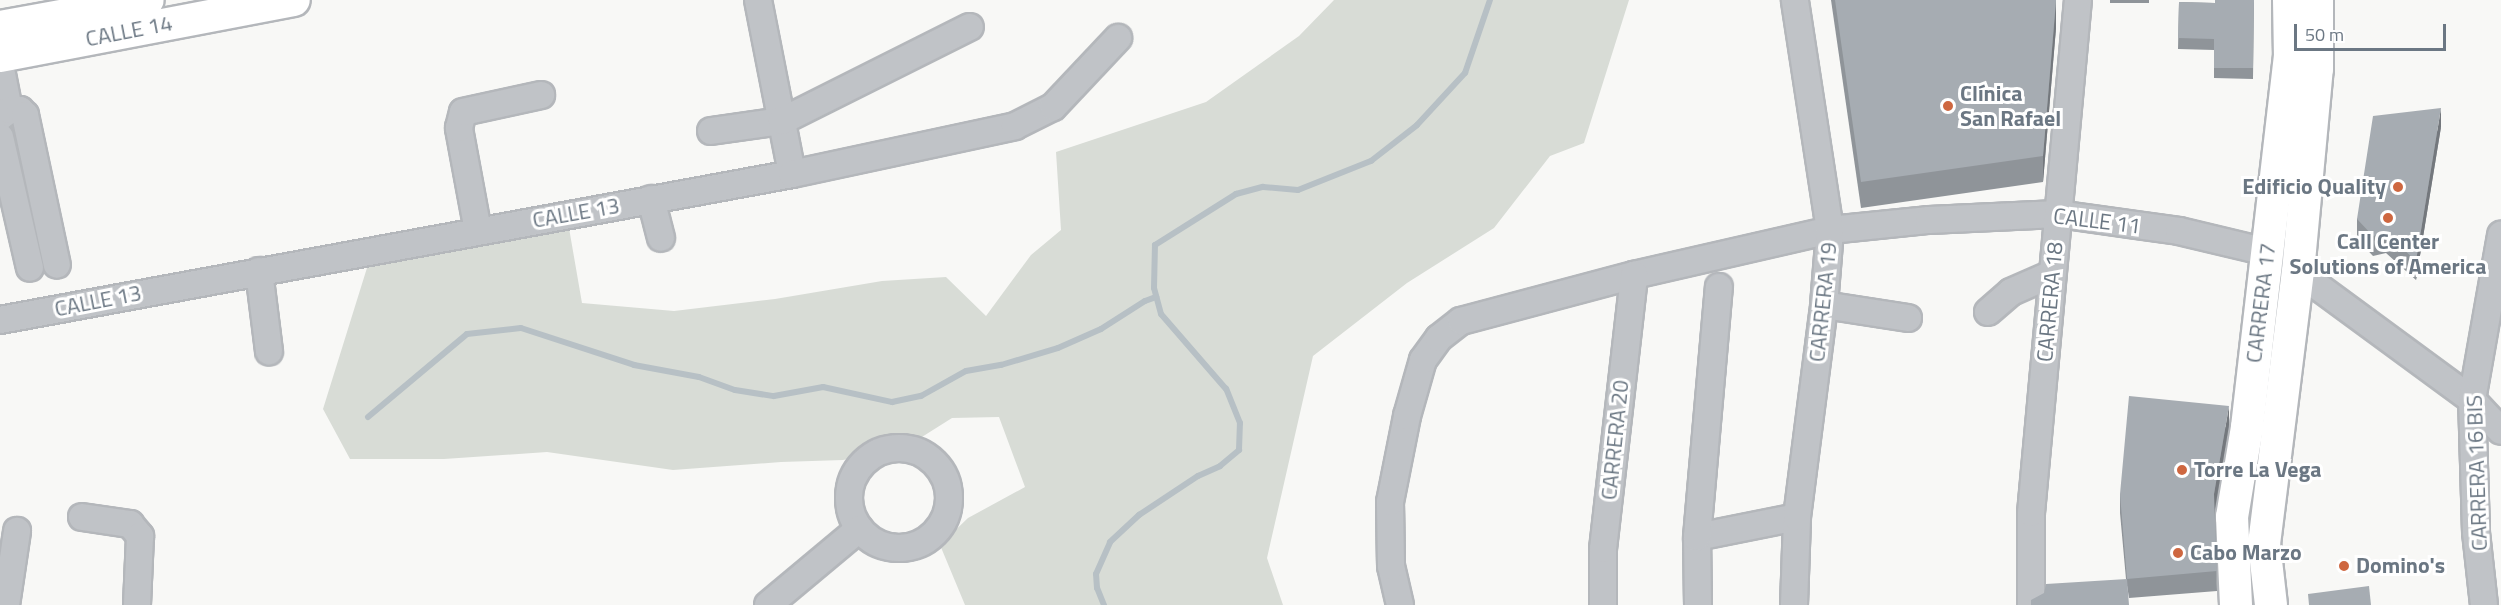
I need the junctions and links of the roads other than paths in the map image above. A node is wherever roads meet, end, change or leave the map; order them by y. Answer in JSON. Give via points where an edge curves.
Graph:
{"nodes":[{"id":1,"x":148,"y":0,"type":"edge"},
{"id":2,"x":294,"y":0,"type":"edge"},
{"id":3,"x":759,"y":0,"type":"edge"},
{"id":4,"x":1795,"y":0,"type":"edge"},
{"id":5,"x":2078,"y":0,"type":"edge"},
{"id":6,"x":2289,"y":0,"type":"edge"},
{"id":7,"x":2318,"y":0,"type":"edge"},
{"id":8,"x":0,"y":27,"type":"edge"},
{"id":9,"x":970,"y":27,"type":"dead end"},
{"id":10,"x":1118,"y":38,"type":"dead end"},
{"id":11,"x":0,"y":56,"type":"edge"},
{"id":12,"x":0,"y":64,"type":"edge"},
{"id":13,"x":541,"y":95,"type":"dead end"},
{"id":14,"x":5,"y":114,"type":"edge"},
{"id":15,"x":782,"y":121,"type":"junction"},
{"id":16,"x":711,"y":131,"type":"dead end"},
{"id":17,"x":0,"y":137,"type":"edge"},
{"id":18,"x":792,"y":174,"type":"junction"},
{"id":19,"x":651,"y":199,"type":"junction"},
{"id":20,"x":2058,"y":214,"type":"junction"},
{"id":21,"x":1830,"y":230,"type":"junction"},
{"id":22,"x":478,"y":231,"type":"junction"},
{"id":23,"x":2501,"y":235,"type":"edge"},
{"id":24,"x":661,"y":238,"type":"dead end"},
{"id":25,"x":2267,"y":252,"type":"junction"},
{"id":26,"x":57,"y":265,"type":"dead end"},
{"id":27,"x":30,"y":268,"type":"dead end"},
{"id":28,"x":259,"y":271,"type":"junction"},
{"id":29,"x":2298,"y":272,"type":"junction"},
{"id":30,"x":2052,"y":274,"type":"junction"},
{"id":31,"x":1634,"y":275,"type":"junction"},
{"id":32,"x":1719,"y":287,"type":"dead end"},
{"id":33,"x":1824,"y":305,"type":"junction"},
{"id":34,"x":1988,"y":312,"type":"dead end"},
{"id":35,"x":1908,"y":318,"type":"dead end"},
{"id":36,"x":0,"y":320,"type":"edge"},
{"id":37,"x":269,"y":351,"type":"dead end"},
{"id":38,"x":2472,"y":400,"type":"junction"},
{"id":39,"x":2501,"y":431,"type":"edge"},
{"id":40,"x":82,"y":517,"type":"dead end"},
{"id":41,"x":1797,"y":517,"type":"junction"},
{"id":42,"x":860,"y":529,"type":"dead end"},
{"id":43,"x":17,"y":531,"type":"dead end"},
{"id":44,"x":1697,"y":537,"type":"junction"},
{"id":45,"x":6,"y":605,"type":"edge"},
{"id":46,"x":137,"y":605,"type":"edge"},
{"id":47,"x":768,"y":605,"type":"edge"},
{"id":48,"x":1400,"y":605,"type":"edge"},
{"id":49,"x":1603,"y":605,"type":"edge"},
{"id":50,"x":1698,"y":605,"type":"edge"},
{"id":51,"x":1794,"y":605,"type":"edge"},
{"id":52,"x":2031,"y":605,"type":"edge"},
{"id":53,"x":2236,"y":605,"type":"edge"},
{"id":54,"x":2271,"y":605,"type":"edge"},
{"id":55,"x":2484,"y":605,"type":"edge"}],
"edges":[{"from":1,"to":8,"type":"main road","name":"CALLE 14"},
{"from":2,"to":11,"type":"main road","name":"CALLE 14"},
{"from":3,"to":15,"type":"street"},
{"from":4,"to":21,"type":"street","name":"CARRERA 19"},
{"from":5,"to":20,"type":"street","name":"CARRERA 18"},
{"from":6,"to":25,"type":"main road","name":"CARRERA 17","via":[[2290,57]]},
{"from":7,"to":29,"type":"main road","name":"CARRERA 17","via":[[2317,69]]},
{"from":9,"to":15,"type":"street"},
{"from":10,"to":18,"type":"street","name":"CALLE 13","via":[[1053,107],[1015,126]]},
{"from":12,"to":14,"type":"street"},
{"from":13,"to":22,"type":"street","via":[[463,112],[459,128]]},
{"from":14,"to":26,"type":"street","via":[[20,110],[27,122]]},
{"from":15,"to":16,"type":"street"},
{"from":15,"to":18,"type":"street"},
{"from":17,"to":27,"type":"street"},
{"from":18,"to":19,"type":"street","name":"CALLE 13"},
{"from":19,"to":22,"type":"street","name":"CALLE 13"},
{"from":19,"to":24,"type":"street"},
{"from":20,"to":21,"type":"street","name":"CALLE 11","via":[[1929,220]]},
{"from":20,"to":25,"type":"street","name":"CALLE 11","via":[[2179,231]]},
{"from":20,"to":30,"type":"street","name":"CARRERA 18"},
{"from":21,"to":31,"type":"street","name":"CALLE 11"},
{"from":21,"to":33,"type":"street","name":"CARRERA 19"},
{"from":22,"to":28,"type":"street","name":"CALLE 13"},
{"from":23,"to":38,"type":"street","name":"CARRERA 16 BIS"},
{"from":25,"to":29,"type":"street","name":"CALLE 11"},
{"from":25,"to":53,"type":"main road","name":"CARRERA 17","via":[[2247,427],[2232,517]]},
{"from":28,"to":36,"type":"street","name":"CALLE 13"},
{"from":28,"to":37,"type":"street"},
{"from":29,"to":38,"type":"street","name":"CALLE 11"},
{"from":29,"to":54,"type":"main road","name":"CARRERA 17","via":[[2264,544]]},
{"from":30,"to":34,"type":"street","via":[[2011,292]]},
{"from":30,"to":52,"type":"street","name":"CARRERA 18","via":[[2031,513]]},
{"from":31,"to":48,"type":"street","name":"CALLE 11","via":[[1461,321],[1439,338],[1423,360],[1390,502],[1391,566]]},
{"from":31,"to":49,"type":"street","name":"CARRERA 20","via":[[1604,549]]},
{"from":32,"to":44,"type":"street"},
{"from":33,"to":35,"type":"street"},
{"from":33,"to":41,"type":"street","name":"CARRERA 19"},
{"from":38,"to":39,"type":"street","name":"CALLE 11"},
{"from":38,"to":55,"type":"street","name":"CARRERA 16 BIS","via":[[2476,532]]},
{"from":40,"to":46,"type":"street","via":[[130,524],[140,536]]},
{"from":41,"to":44,"type":"street"},
{"from":41,"to":51,"type":"street","name":"CARRERA 19"},
{"from":42,"to":47,"type":"street"},
{"from":43,"to":45,"type":"street"},
{"from":44,"to":50,"type":"street"}]}
